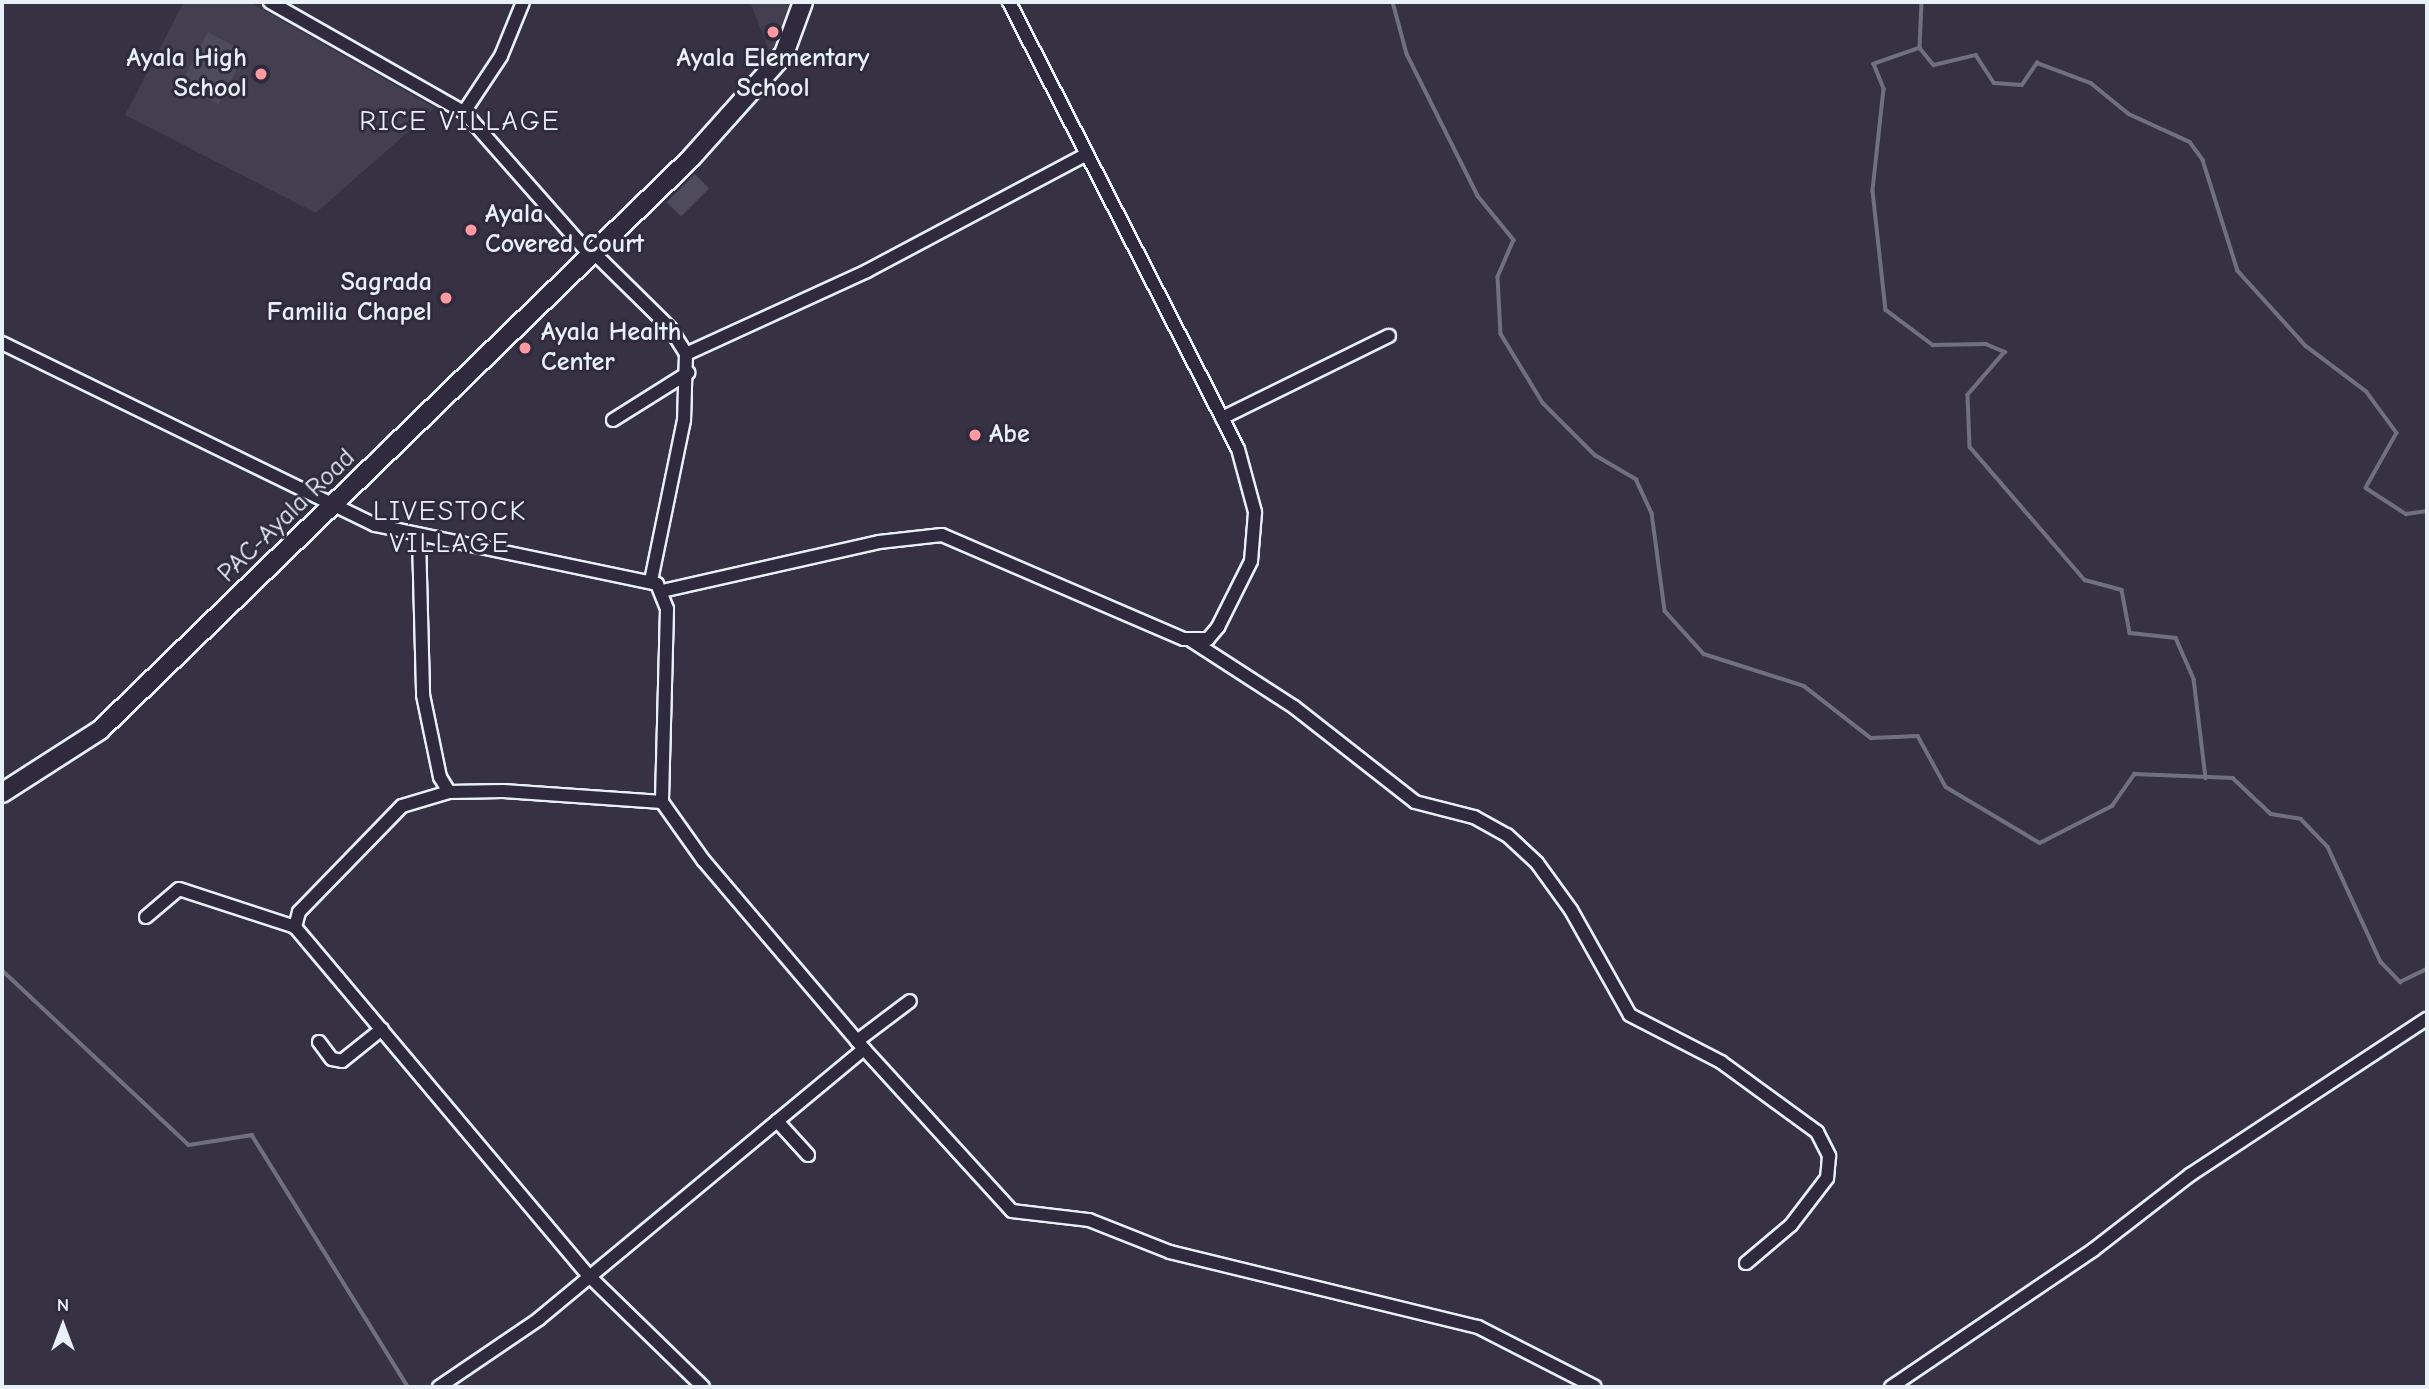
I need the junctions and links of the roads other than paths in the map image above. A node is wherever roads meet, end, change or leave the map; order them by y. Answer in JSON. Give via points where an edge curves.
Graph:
{"nodes":[{"id":1,"x":270,"y":2,"type":"edge"},
{"id":2,"x":523,"y":2,"type":"edge"},
{"id":3,"x":803,"y":2,"type":"edge"},
{"id":4,"x":1009,"y":2,"type":"edge"},
{"id":5,"x":464,"y":112,"type":"junction"},
{"id":6,"x":1087,"y":154,"type":"junction"},
{"id":7,"x":591,"y":253,"type":"junction"},
{"id":8,"x":1390,"y":336,"type":"dead end"},
{"id":9,"x":2,"y":343,"type":"edge"},
{"id":10,"x":686,"y":354,"type":"junction"},
{"id":11,"x":688,"y":373,"type":"junction"},
{"id":12,"x":1222,"y":418,"type":"junction"},
{"id":13,"x":613,"y":420,"type":"dead end"},
{"id":14,"x":334,"y":509,"type":"junction"},
{"id":15,"x":419,"y":538,"type":"junction"},
{"id":16,"x":651,"y":581,"type":"junction"},
{"id":17,"x":662,"y":591,"type":"junction"},
{"id":18,"x":1192,"y":641,"type":"junction"},
{"id":19,"x":449,"y":792,"type":"junction"},
{"id":20,"x":2,"y":793,"type":"edge"},
{"id":21,"x":662,"y":802,"type":"junction"},
{"id":22,"x":146,"y":917,"type":"dead end"},
{"id":23,"x":295,"y":927,"type":"junction"},
{"id":24,"x":910,"y":1001,"type":"dead end"},
{"id":25,"x":2427,"y":1018,"type":"edge"},
{"id":26,"x":382,"y":1029,"type":"junction"},
{"id":27,"x":319,"y":1042,"type":"dead end"},
{"id":28,"x":860,"y":1045,"type":"junction"},
{"id":29,"x":776,"y":1121,"type":"junction"},
{"id":30,"x":808,"y":1155,"type":"dead end"},
{"id":31,"x":1746,"y":1263,"type":"dead end"},
{"id":32,"x":589,"y":1276,"type":"junction"},
{"id":33,"x":439,"y":1387,"type":"edge"},
{"id":34,"x":704,"y":1387,"type":"edge"},
{"id":35,"x":1595,"y":1387,"type":"edge"},
{"id":36,"x":1891,"y":1387,"type":"edge"}],
"edges":[{"from":1,"to":5,"type":"street"},
{"from":2,"to":5,"type":"street","via":[[501,57]]},
{"from":3,"to":7,"type":"street","name":"PAC-Ayala Road","via":[[793,36],[763,82]]},
{"from":4,"to":6,"type":"street"},
{"from":5,"to":7,"type":"street"},
{"from":6,"to":10,"type":"street","via":[[867,271]]},
{"from":6,"to":12,"type":"street"},
{"from":7,"to":10,"type":"street","via":[[670,328]]},
{"from":7,"to":14,"type":"street","name":"PAC-Ayala Road"},
{"from":8,"to":12,"type":"street"},
{"from":9,"to":14,"type":"street"},
{"from":10,"to":11,"type":"street"},
{"from":11,"to":13,"type":"street"},
{"from":11,"to":16,"type":"street"},
{"from":12,"to":18,"type":"street","via":[[1255,512],[1251,561],[1213,635]]},
{"from":14,"to":15,"type":"street"},
{"from":14,"to":20,"type":"street","name":"PAC-Ayala Road","via":[[100,730]]},
{"from":15,"to":16,"type":"street"},
{"from":15,"to":19,"type":"street","via":[[424,695],[440,777]]},
{"from":16,"to":17,"type":"street"},
{"from":17,"to":18,"type":"street","via":[[879,542],[949,536]]},
{"from":17,"to":21,"type":"street"},
{"from":18,"to":31,"type":"street","via":[[1294,707],[1415,802],[1474,817],[1507,835],[1571,910],[1630,1015],[1702,1050],[1816,1132],[1829,1156],[1827,1178],[1791,1225]]},
{"from":19,"to":21,"type":"street"},
{"from":19,"to":23,"type":"street","via":[[402,806],[371,831],[299,912]]},
{"from":21,"to":28,"type":"street","via":[[704,861]]},
{"from":22,"to":23,"type":"street","via":[[179,889]]},
{"from":23,"to":26,"type":"street"},
{"from":24,"to":28,"type":"street"},
{"from":25,"to":36,"type":"street","via":[[2190,1175],[2093,1250]]},
{"from":26,"to":27,"type":"street","via":[[342,1060],[332,1059]]},
{"from":26,"to":32,"type":"street"},
{"from":28,"to":29,"type":"street"},
{"from":28,"to":35,"type":"street","via":[[1012,1211],[1089,1220],[1170,1252],[1478,1327]]},
{"from":29,"to":30,"type":"street"},
{"from":29,"to":32,"type":"street"},
{"from":32,"to":33,"type":"street"},
{"from":32,"to":34,"type":"street"}]}
